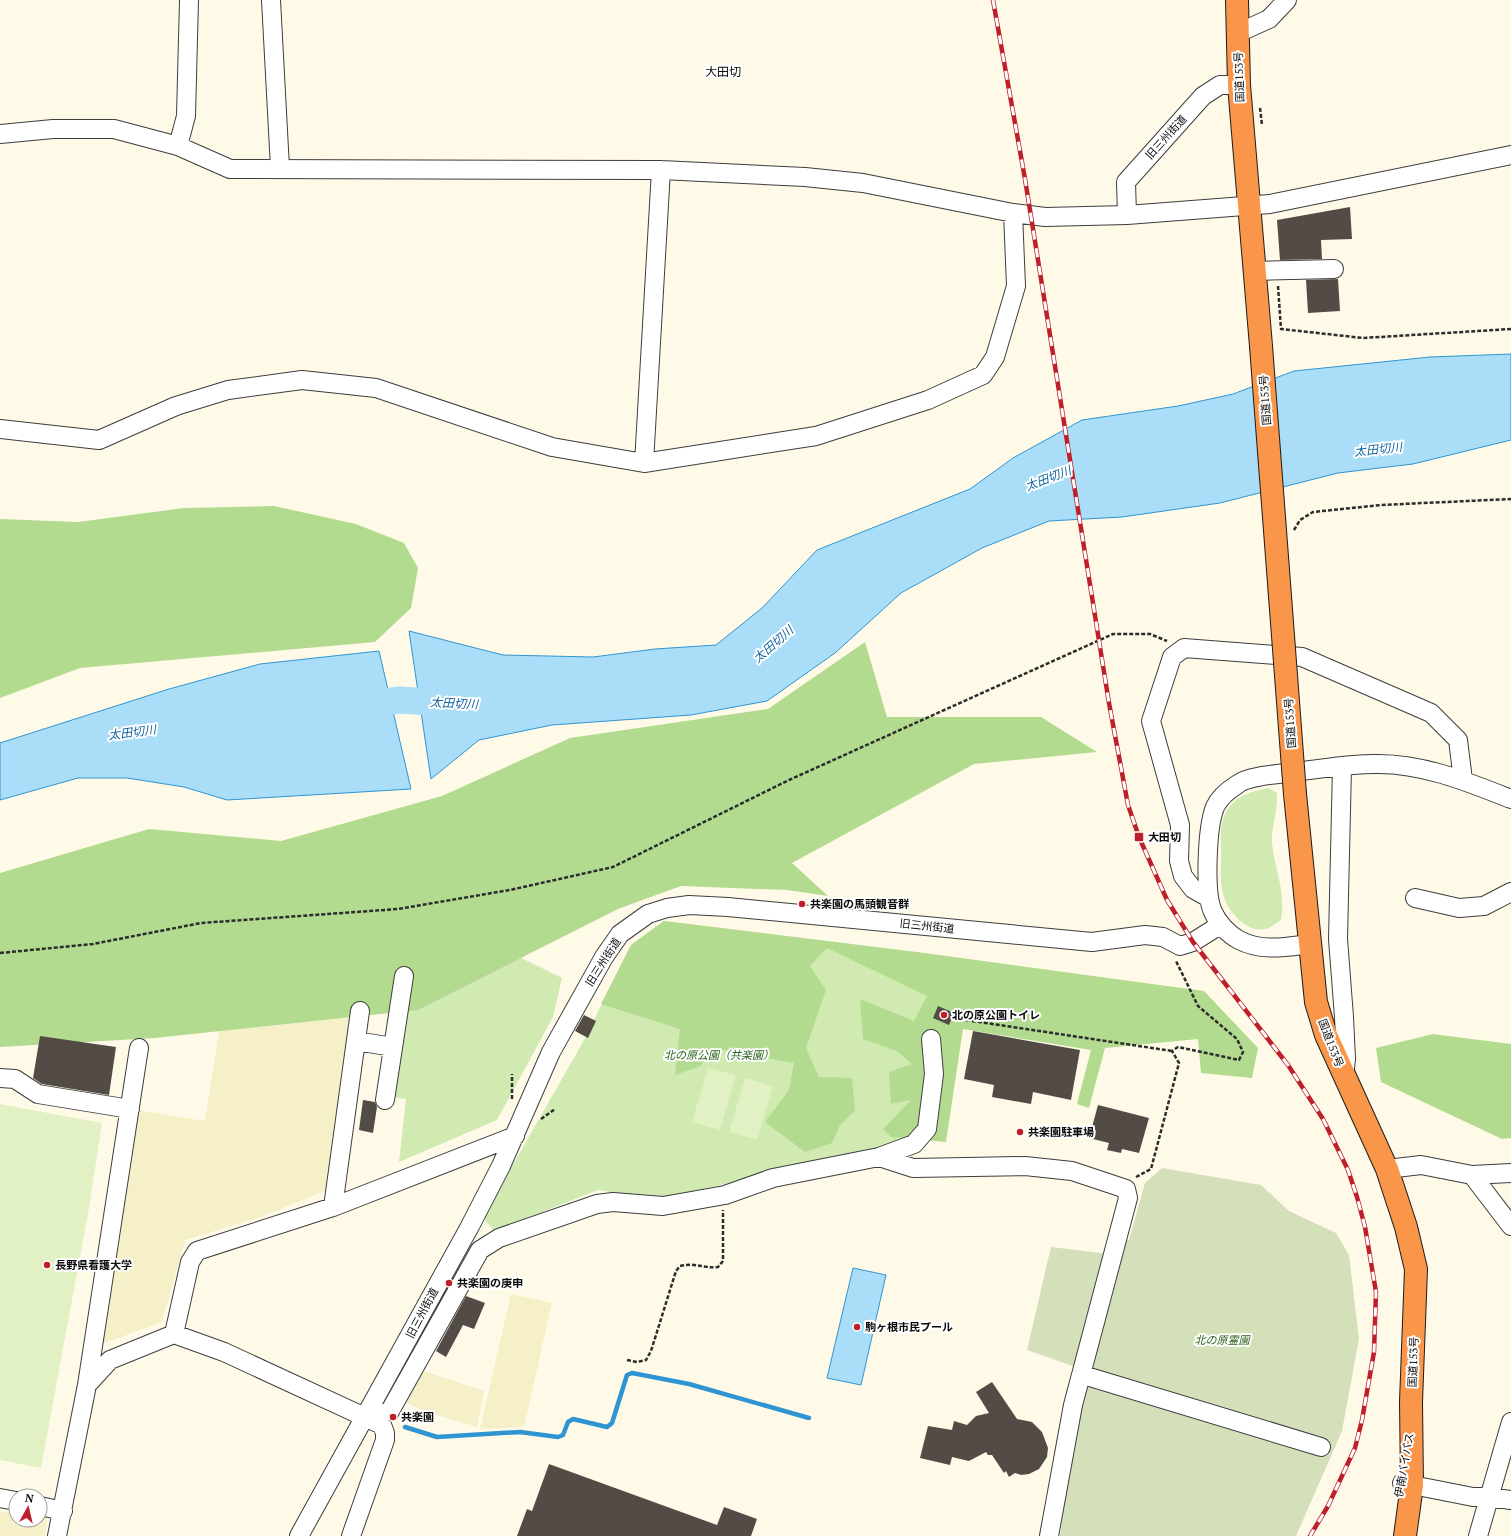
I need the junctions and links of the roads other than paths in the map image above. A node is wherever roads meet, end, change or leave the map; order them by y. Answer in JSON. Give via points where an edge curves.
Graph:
{"nodes":[{"id":1,"x":189,"y":0,"type":"edge"},
{"id":2,"x":271,"y":0,"type":"edge"},
{"id":3,"x":1237,"y":0,"type":"edge"},
{"id":4,"x":1287,"y":0,"type":"edge"},
{"id":5,"x":1238,"y":33,"type":"junction"},
{"id":6,"x":1239,"y":84,"type":"junction"},
{"id":7,"x":0,"y":134,"type":"edge"},
{"id":8,"x":178,"y":146,"type":"junction"},
{"id":9,"x":1511,"y":155,"type":"edge"},
{"id":10,"x":280,"y":168,"type":"junction"},
{"id":11,"x":660,"y":170,"type":"junction"},
{"id":12,"x":1248,"y":206,"type":"junction"},
{"id":13,"x":1013,"y":213,"type":"junction"},
{"id":14,"x":1127,"y":215,"type":"junction"},
{"id":15,"x":1334,"y":269,"type":"dead end"},
{"id":16,"x":1254,"y":271,"type":"junction"},
{"id":17,"x":0,"y":429,"type":"edge"},
{"id":18,"x":644,"y":463,"type":"junction"},
{"id":19,"x":1342,"y":767,"type":"junction"},
{"id":20,"x":1463,"y":780,"type":"junction"},
{"id":21,"x":1511,"y":799,"type":"edge"},
{"id":22,"x":1511,"y":892,"type":"edge"},
{"id":23,"x":1209,"y":898,"type":"junction"},
{"id":24,"x":1415,"y":898,"type":"dead end"},
{"id":25,"x":1220,"y":925,"type":"junction"},
{"id":26,"x":1310,"y":944,"type":"junction"},
{"id":27,"x":404,"y":976,"type":"dead end"},
{"id":28,"x":360,"y":1011,"type":"dead end"},
{"id":29,"x":931,"y":1039,"type":"dead end"},
{"id":30,"x":356,"y":1041,"type":"junction"},
{"id":31,"x":393,"y":1047,"type":"junction"},
{"id":32,"x":139,"y":1048,"type":"dead end"},
{"id":33,"x":0,"y":1078,"type":"edge"},
{"id":34,"x":1344,"y":1078,"type":"junction"},
{"id":35,"x":385,"y":1100,"type":"dead end"},
{"id":36,"x":130,"y":1109,"type":"junction"},
{"id":37,"x":515,"y":1136,"type":"junction"},
{"id":38,"x":879,"y":1157,"type":"junction"},
{"id":39,"x":1387,"y":1169,"type":"junction"},
{"id":40,"x":1511,"y":1173,"type":"edge"},
{"id":41,"x":1472,"y":1175,"type":"junction"},
{"id":42,"x":333,"y":1207,"type":"junction"},
{"id":43,"x":1511,"y":1226,"type":"edge"},
{"id":44,"x":426,"y":1303,"type":"junction"},
{"id":45,"x":444,"y":1313,"type":"junction"},
{"id":46,"x":174,"y":1334,"type":"junction"},
{"id":47,"x":1083,"y":1375,"type":"junction"},
{"id":48,"x":87,"y":1385,"type":"junction"},
{"id":49,"x":366,"y":1417,"type":"junction"},
{"id":50,"x":1511,"y":1422,"type":"edge"},
{"id":51,"x":1411,"y":1427,"type":"joint"},
{"id":52,"x":1320,"y":1447,"type":"dead end"},
{"id":53,"x":1407,"y":1484,"type":"junction"},
{"id":54,"x":1489,"y":1497,"type":"junction"},
{"id":55,"x":1511,"y":1500,"type":"edge"},
{"id":56,"x":48,"y":1508,"type":"edge"},
{"id":57,"x":63,"y":1511,"type":"junction"},
{"id":58,"x":57,"y":1536,"type":"edge"},
{"id":59,"x":299,"y":1536,"type":"edge"},
{"id":60,"x":351,"y":1536,"type":"edge"},
{"id":61,"x":1049,"y":1536,"type":"edge"},
{"id":62,"x":1391,"y":1536,"type":"edge"},
{"id":63,"x":1405,"y":1536,"type":"edge"},
{"id":64,"x":1478,"y":1536,"type":"edge"}],
"edges":[{"from":1,"to":8,"type":"street","via":[[186,116]]},
{"from":2,"to":10,"type":"street"},
{"from":3,"to":5,"type":"highway","name":"国道153号"},
{"from":4,"to":5,"type":"street","via":[[1269,19]]},
{"from":5,"to":6,"type":"highway","name":"国道153号"},
{"from":6,"to":12,"type":"highway","name":"国道153号"},
{"from":6,"to":14,"type":"street","name":"旧三州街道","via":[[1220,85],[1203,96],[1126,182]]},
{"from":7,"to":8,"type":"street","via":[[53,128],[114,129]]},
{"from":8,"to":10,"type":"street","via":[[230,169]]},
{"from":9,"to":12,"type":"street","via":[[1270,204]]},
{"from":10,"to":11,"type":"street"},
{"from":11,"to":13,"type":"street","via":[[805,177],[863,183]]},
{"from":11,"to":18,"type":"street"},
{"from":12,"to":14,"type":"street"},
{"from":12,"to":16,"type":"highway","name":"国道153号"},
{"from":13,"to":14,"type":"street","via":[[1045,218]]},
{"from":13,"to":18,"type":"street","via":[[1016,286],[995,357],[982,375],[928,400],[816,436]]},
{"from":15,"to":16,"type":"street"},
{"from":16,"to":26,"type":"highway","name":"国道153号","bridge":true,"via":[[1295,794]]},
{"from":17,"to":18,"type":"street","via":[[99,440],[176,406],[228,390],[302,380],[376,388],[552,447]]},
{"from":19,"to":20,"type":"street","via":[[1402,765]]},
{"from":19,"to":23,"type":"street","via":[[1267,775],[1239,782],[1225,794],[1216,806],[1210,826]]},
{"from":19,"to":34,"type":"street","via":[[1338,939],[1346,1059]]},
{"from":20,"to":21,"type":"street"},
{"from":20,"to":23,"type":"street","via":[[1458,740],[1431,714],[1302,657],[1184,648],[1172,657],[1151,721],[1180,825],[1179,861],[1183,876],[1194,889]]},
{"from":22,"to":24,"type":"street","via":[[1484,906],[1459,908]]},
{"from":23,"to":25,"type":"street","via":[[1212,911]]},
{"from":25,"to":26,"type":"street","via":[[1239,939],[1258,947],[1280,948]]},
{"from":25,"to":37,"type":"street","name":"旧三州街道","via":[[1193,942],[1180,946],[1163,937],[1145,934],[1092,942],[728,907],[689,905],[667,908],[648,914],[620,934],[596,967],[551,1052]]},
{"from":26,"to":34,"type":"highway","name":"国道153号","via":[[1316,1002],[1326,1035]]},
{"from":27,"to":31,"type":"street"},
{"from":28,"to":30,"type":"street"},
{"from":29,"to":38,"type":"street","via":[[934,1074],[927,1129],[914,1144]]},
{"from":30,"to":31,"type":"street"},
{"from":30,"to":42,"type":"street"},
{"from":31,"to":35,"type":"street"},
{"from":32,"to":36,"type":"street"},
{"from":33,"to":36,"type":"street","via":[[16,1079],[38,1094]]},
{"from":34,"to":39,"type":"highway","name":"国道153号"},
{"from":36,"to":48,"type":"street"},
{"from":37,"to":42,"type":"street"},
{"from":37,"to":44,"type":"street","name":"旧三州街道","via":[[469,1228]]},
{"from":38,"to":45,"type":"street","via":[[773,1178],[718,1196],[663,1206],[613,1202],[597,1204],[499,1238],[488,1243],[477,1254]]},
{"from":38,"to":47,"type":"street","via":[[913,1168],[1025,1166],[1072,1171],[1126,1189],[1128,1198]]},
{"from":39,"to":41,"type":"street","via":[[1421,1165]]},
{"from":39,"to":51,"type":"highway","name":"国道153号","via":[[1416,1269]]},
{"from":40,"to":41,"type":"street"},
{"from":41,"to":43,"type":"street"},
{"from":42,"to":46,"type":"street","via":[[197,1251],[190,1262]]},
{"from":44,"to":45,"type":"street"},
{"from":44,"to":49,"type":"street","name":"旧三州街道"},
{"from":45,"to":49,"type":"street","via":[[390,1411]]},
{"from":46,"to":48,"type":"street","via":[[110,1360]]},
{"from":46,"to":49,"type":"street","via":[[224,1352]]},
{"from":47,"to":52,"type":"street"},
{"from":47,"to":61,"type":"street","via":[[1070,1420]]},
{"from":48,"to":57,"type":"street"},
{"from":49,"to":59,"type":"street","name":"旧三州街道"},
{"from":49,"to":60,"type":"street","via":[[382,1425],[385,1440]]},
{"from":50,"to":54,"type":"street"},
{"from":51,"to":53,"type":"highway","name":"伊南バイパス"},
{"from":53,"to":54,"type":"street","via":[[1473,1497]]},
{"from":53,"to":62,"type":"highway","name":"伊南バイパス"},
{"from":53,"to":63,"type":"highway","name":"伊南バイパス"},
{"from":54,"to":55,"type":"street"},
{"from":54,"to":64,"type":"street"},
{"from":56,"to":57,"type":"street"},
{"from":57,"to":58,"type":"street"}]}
